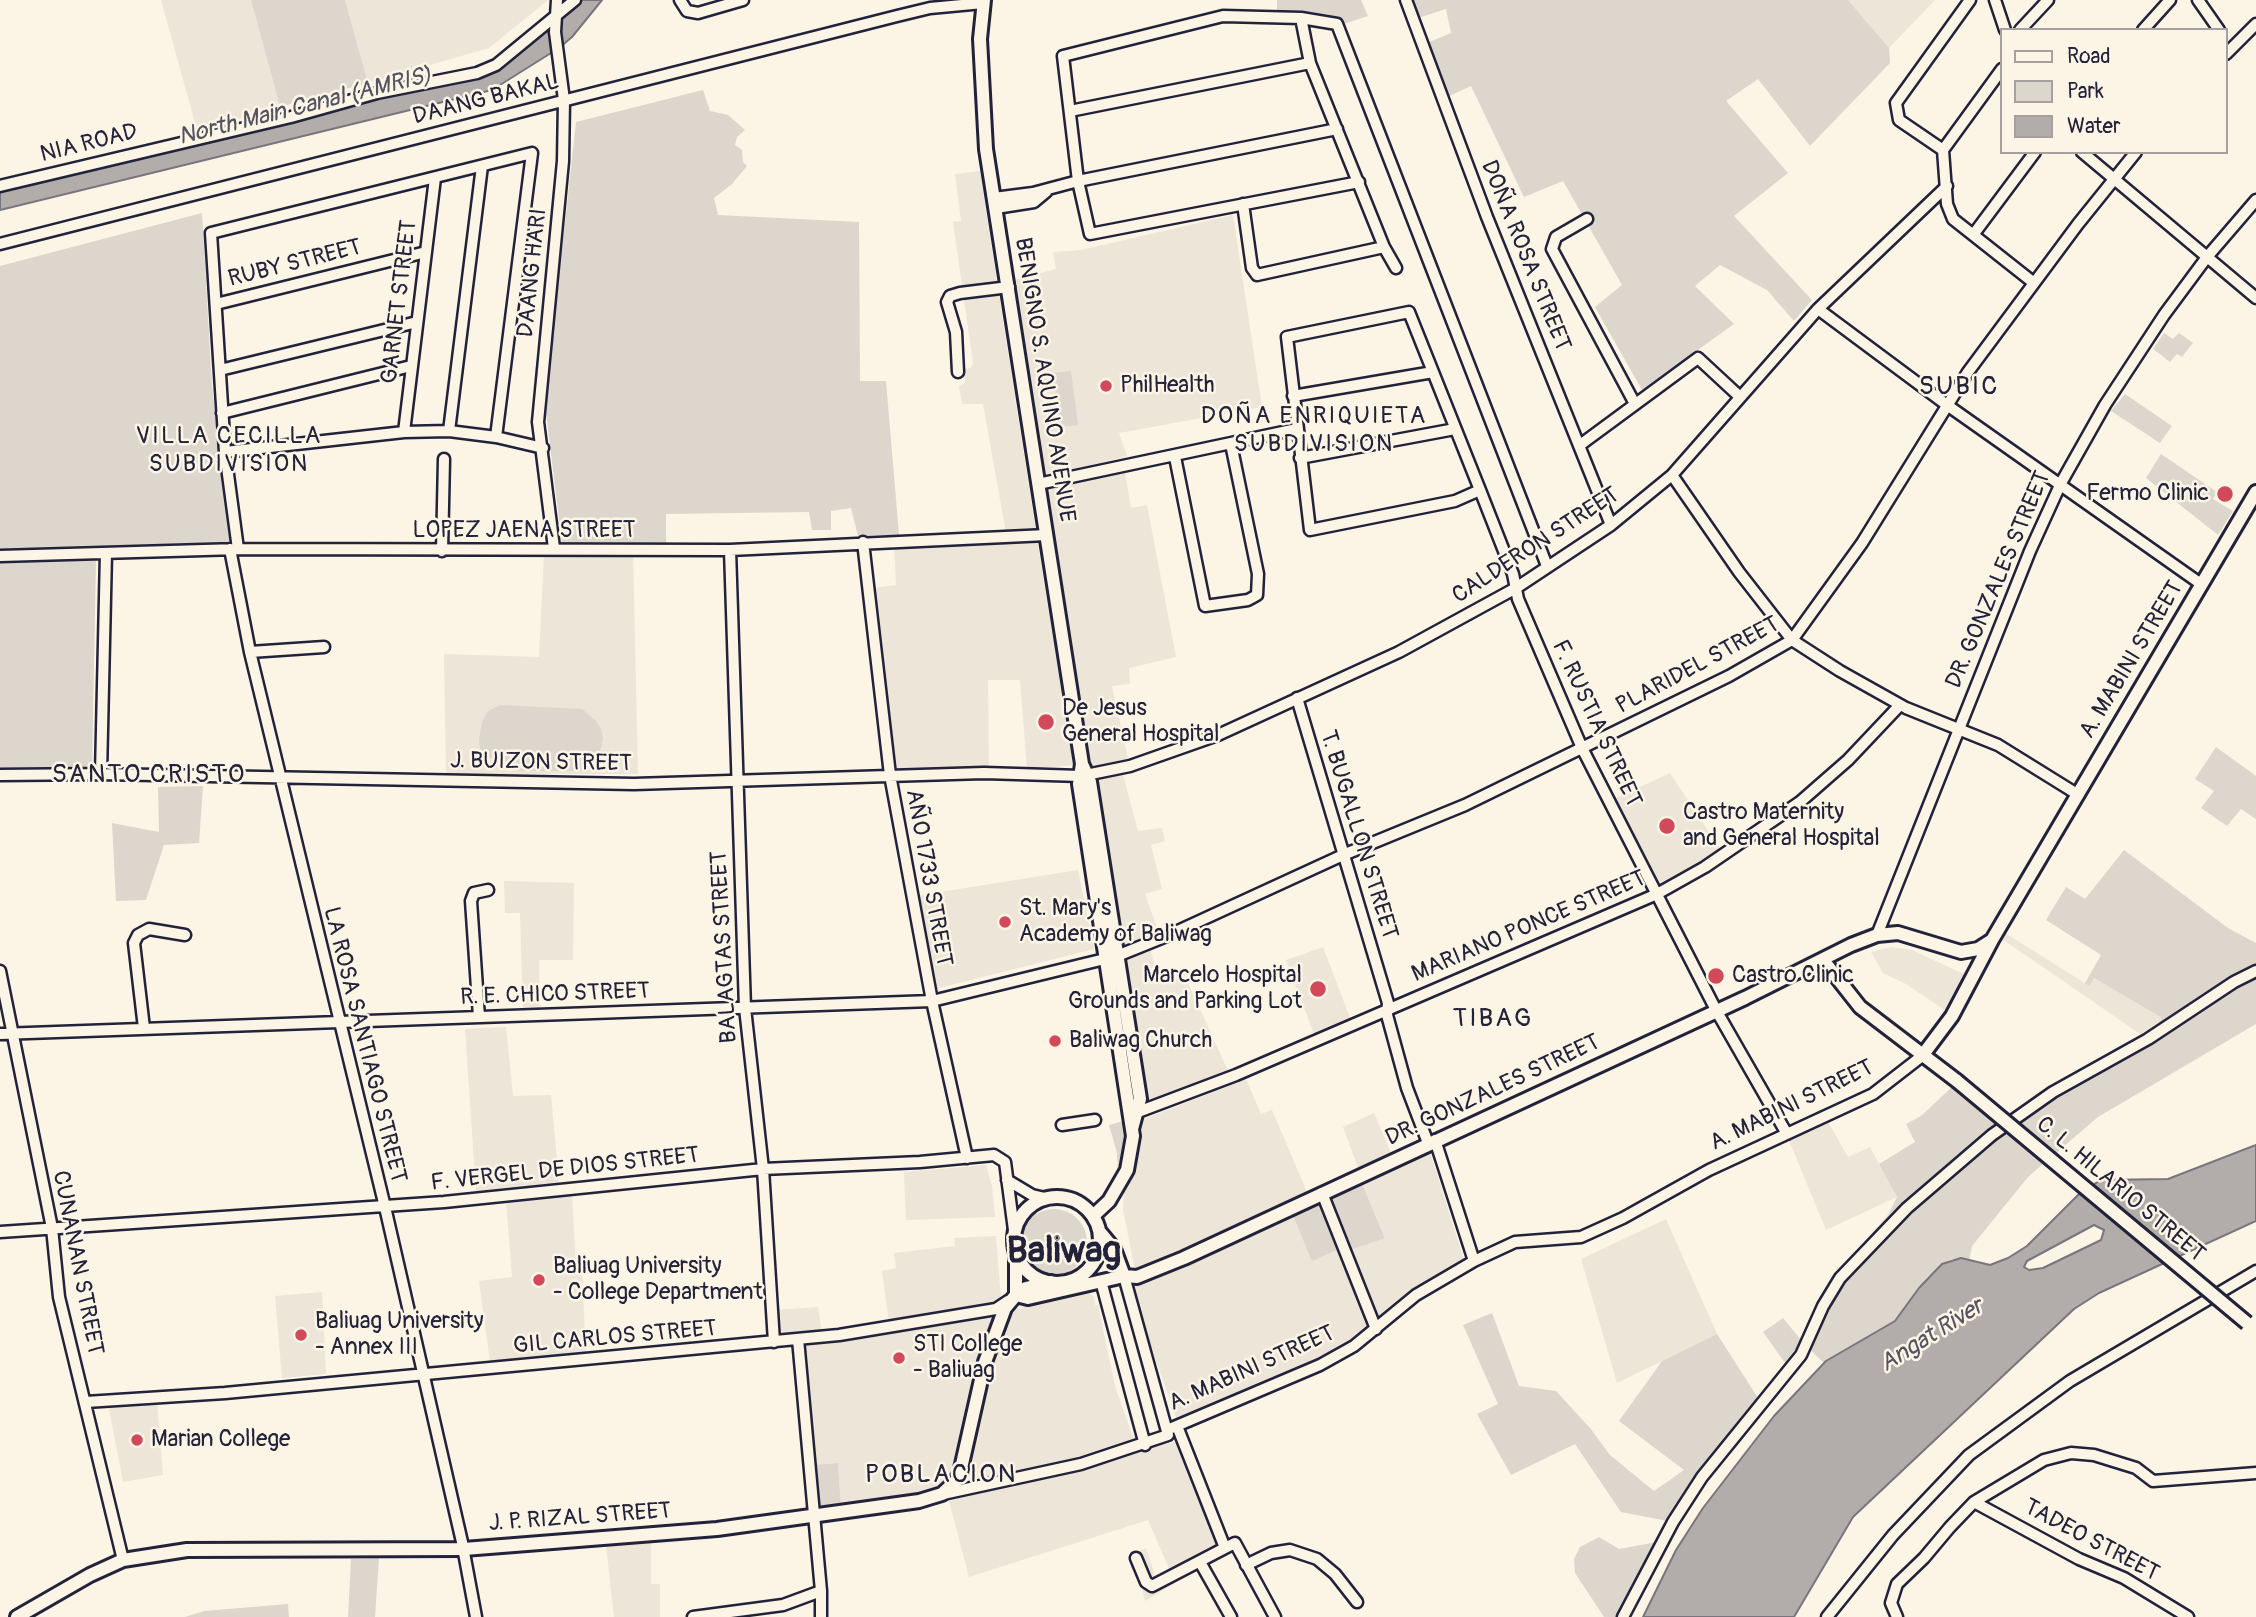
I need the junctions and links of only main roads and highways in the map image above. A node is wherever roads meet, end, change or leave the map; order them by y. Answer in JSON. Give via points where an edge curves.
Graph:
{"nodes":[{"id":1,"x":984,"y":2,"type":"edge"},
{"id":2,"x":2256,"y":492,"type":"edge"},
{"id":3,"x":1992,"y":940,"type":"junction"},
{"id":4,"x":1823,"y":960,"type":"junction"},
{"id":5,"x":1922,"y":1056,"type":"junction"},
{"id":6,"x":1093,"y":1216,"type":"junction"},
{"id":7,"x":1100,"y":1232,"type":"junction"},
{"id":8,"x":1016,"y":1256,"type":"junction"},
{"id":9,"x":1124,"y":1276,"type":"junction"},
{"id":10,"x":1051,"y":1282,"type":"junction"},
{"id":11,"x":1016,"y":1295,"type":"junction"},
{"id":12,"x":2251,"y":1326,"type":"edge"},
{"id":13,"x":18,"y":1617,"type":"edge"}],
"edges":[{"from":1,"to":6,"type":"main road","name":"BENIGNO S. AQUINO AVENUE","via":[[982,99],[995,203],[1083,772],[1079,784],[1111,956],[1133,1114],[1133,1148],[1127,1170],[1109,1201]]},
{"from":2,"to":3,"type":"main road","name":"A. MABINI STREET"},
{"from":3,"to":4,"type":"main road","name":"DR. GONZALES STREET","via":[[1978,949],[1961,951],[1898,933],[1877,935]]},
{"from":3,"to":5,"type":"main road","name":"A. MABINI STREET","via":[[1952,1016]]},
{"from":4,"to":5,"type":"main road","name":"C. L. HILARIO STREET","via":[[1860,1007]]},
{"from":4,"to":9,"type":"main road","name":"DR. GONZALES STREET","via":[[1184,1258],[1137,1277]]},
{"from":5,"to":12,"type":"main road","name":"C. L. HILARIO STREET","bridge":true},
{"from":6,"to":7,"type":"main road"},
{"from":6,"to":8,"type":"main road","via":[[1075,1201],[1045,1198],[1024,1211],[1014,1230]]},
{"from":7,"to":9,"type":"main road","via":[[1114,1248]]},
{"from":7,"to":10,"type":"main road","via":[[1100,1251],[1090,1269]]},
{"from":8,"to":10,"type":"main road","via":[[1031,1276]]},
{"from":8,"to":11,"type":"main road"},
{"from":9,"to":11,"type":"main road","name":"DR. GONZALES STREET","via":[[1028,1298]]},
{"from":10,"to":11,"type":"main road"},
{"from":11,"to":13,"type":"main road","name":"J. P. RIZAL STREET","via":[[1005,1308],[986,1358],[960,1473],[942,1494],[717,1529],[464,1549],[187,1550],[123,1560]]}]}
